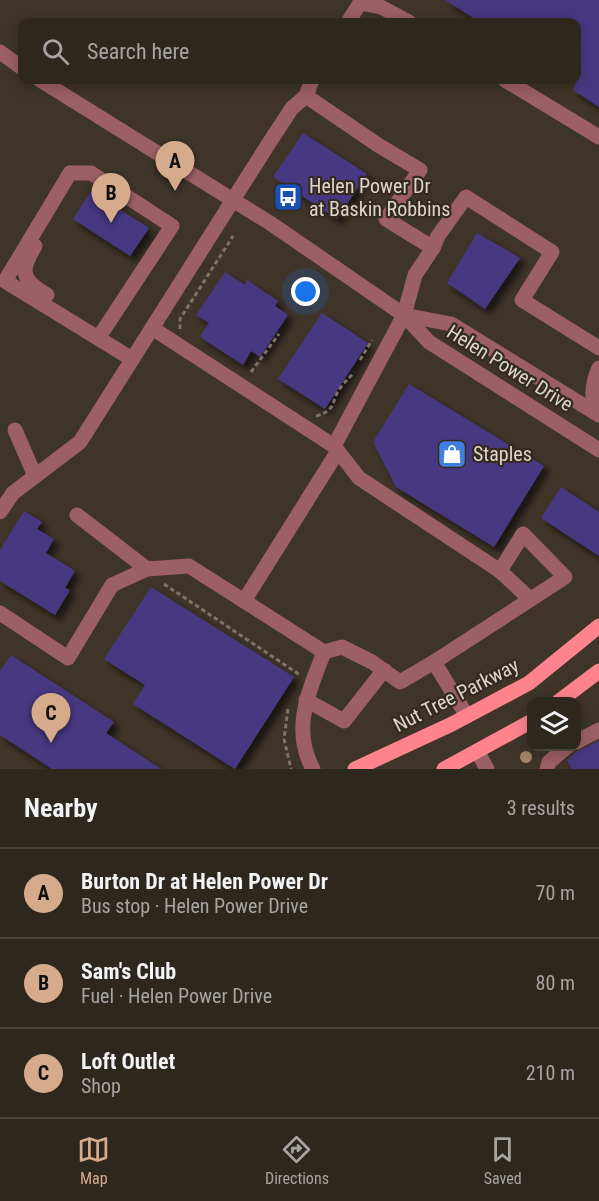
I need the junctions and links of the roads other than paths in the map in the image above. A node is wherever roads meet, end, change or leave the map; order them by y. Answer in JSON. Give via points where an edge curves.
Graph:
{"nodes":[{"id":1,"x":361,"y":2,"type":"edge"},
{"id":2,"x":351,"y":18,"type":"edge"},
{"id":3,"x":402,"y":18,"type":"edge"},
{"id":4,"x":0,"y":52,"type":"edge"},
{"id":5,"x":18,"y":65,"type":"edge"},
{"id":6,"x":46,"y":84,"type":"edge"},
{"id":7,"x":310,"y":84,"type":"edge"},
{"id":8,"x":512,"y":84,"type":"edge"},
{"id":9,"x":306,"y":96,"type":"junction"},
{"id":10,"x":599,"y":137,"type":"edge"},
{"id":11,"x":70,"y":173,"type":"junction"},
{"id":12,"x":232,"y":200,"type":"junction"},
{"id":13,"x":433,"y":248,"type":"junction"},
{"id":14,"x":2,"y":280,"type":"edge"},
{"id":15,"x":404,"y":315,"type":"junction"},
{"id":16,"x":152,"y":328,"type":"junction"},
{"id":17,"x":99,"y":337,"type":"junction"},
{"id":18,"x":599,"y":348,"type":"edge"},
{"id":19,"x":132,"y":359,"type":"junction"},
{"id":20,"x":599,"y":368,"type":"edge"},
{"id":21,"x":597,"y":414,"type":"edge"},
{"id":22,"x":15,"y":430,"type":"dead end"},
{"id":23,"x":336,"y":448,"type":"junction"},
{"id":24,"x":599,"y":450,"type":"edge"},
{"id":25,"x":35,"y":476,"type":"junction"},
{"id":26,"x":0,"y":512,"type":"edge"},
{"id":27,"x":77,"y":515,"type":"dead end"},
{"id":28,"x":501,"y":571,"type":"junction"},
{"id":29,"x":151,"y":573,"type":"junction"},
{"id":30,"x":530,"y":600,"type":"junction"},
{"id":31,"x":244,"y":601,"type":"junction"},
{"id":32,"x":0,"y":613,"type":"edge"},
{"id":33,"x":599,"y":626,"type":"edge"},
{"id":34,"x":324,"y":652,"type":"junction"},
{"id":35,"x":434,"y":662,"type":"junction"},
{"id":36,"x":384,"y":670,"type":"junction"},
{"id":37,"x":599,"y":671,"type":"edge"},
{"id":38,"x":565,"y":697,"type":"edge"},
{"id":39,"x":306,"y":700,"type":"junction"},
{"id":40,"x":467,"y":717,"type":"junction"},
{"id":41,"x":527,"y":723,"type":"edge"},
{"id":42,"x":599,"y":730,"type":"edge"},
{"id":43,"x":581,"y":739,"type":"edge"},
{"id":44,"x":477,"y":751,"type":"junction"},
{"id":45,"x":562,"y":751,"type":"edge"},
{"id":46,"x":314,"y":769,"type":"edge"},
{"id":47,"x":355,"y":769,"type":"edge"},
{"id":48,"x":444,"y":769,"type":"edge"},
{"id":49,"x":488,"y":769,"type":"edge"},
{"id":50,"x":547,"y":769,"type":"edge"}],
"edges":[{"from":1,"to":2,"type":"street"},
{"from":1,"to":3,"type":"street"},
{"from":4,"to":5,"type":"street"},
{"from":6,"to":12,"type":"street","name":"Helen Power Drive"},
{"from":7,"to":9,"type":"street"},
{"from":8,"to":10,"type":"street"},
{"from":9,"to":12,"type":"street","via":[[292,108]]},
{"from":9,"to":13,"type":"street","via":[[420,170],[386,219]]},
{"from":11,"to":14,"type":"street"},
{"from":11,"to":17,"type":"street","via":[[72,187],[25,262],[25,276],[31,285],[89,320]]},
{"from":11,"to":17,"type":"street","via":[[91,173],[172,226]]},
{"from":12,"to":15,"type":"street","name":"Helen Power Drive"},
{"from":12,"to":16,"type":"street"},
{"from":13,"to":15,"type":"street","via":[[416,275]]},
{"from":13,"to":18,"type":"street","via":[[466,197],[552,252],[522,300]]},
{"from":14,"to":17,"type":"street"},
{"from":15,"to":21,"type":"street","name":"Helen Power Drive","via":[[451,324]]},
{"from":15,"to":23,"type":"street"},
{"from":15,"to":24,"type":"street","name":"Helen Power Drive","via":[[429,342]]},
{"from":16,"to":19,"type":"street"},
{"from":16,"to":23,"type":"street"},
{"from":17,"to":19,"type":"street"},
{"from":19,"to":25,"type":"street","via":[[80,442]]},
{"from":20,"to":21,"type":"street","via":[[592,402]]},
{"from":22,"to":25,"type":"street"},
{"from":23,"to":28,"type":"street","via":[[359,478]]},
{"from":23,"to":31,"type":"street"},
{"from":25,"to":26,"type":"street","via":[[13,493]]},
{"from":27,"to":29,"type":"street"},
{"from":28,"to":30,"type":"street"},
{"from":28,"to":30,"type":"street","via":[[523,534],[565,577]]},
{"from":29,"to":31,"type":"street","via":[[189,566]]},
{"from":29,"to":32,"type":"street","via":[[112,585],[68,658]]},
{"from":30,"to":35,"type":"street"},
{"from":31,"to":34,"type":"street"},
{"from":33,"to":40,"type":"main road","name":"Nut Tree Parkway","via":[[529,683]]},
{"from":34,"to":36,"type":"street","via":[[342,647]]},
{"from":34,"to":39,"type":"street"},
{"from":35,"to":36,"type":"street","via":[[400,682]]},
{"from":35,"to":40,"type":"street"},
{"from":36,"to":39,"type":"street","via":[[344,721]]},
{"from":37,"to":38,"type":"main road"},
{"from":39,"to":46,"type":"street","via":[[301,732]]},
{"from":40,"to":47,"type":"main road","name":"Nut Tree Parkway"},
{"from":41,"to":44,"type":"main road"},
{"from":42,"to":43,"type":"street"},
{"from":44,"to":48,"type":"main road"},
{"from":44,"to":49,"type":"street"},
{"from":45,"to":50,"type":"street"}]}
